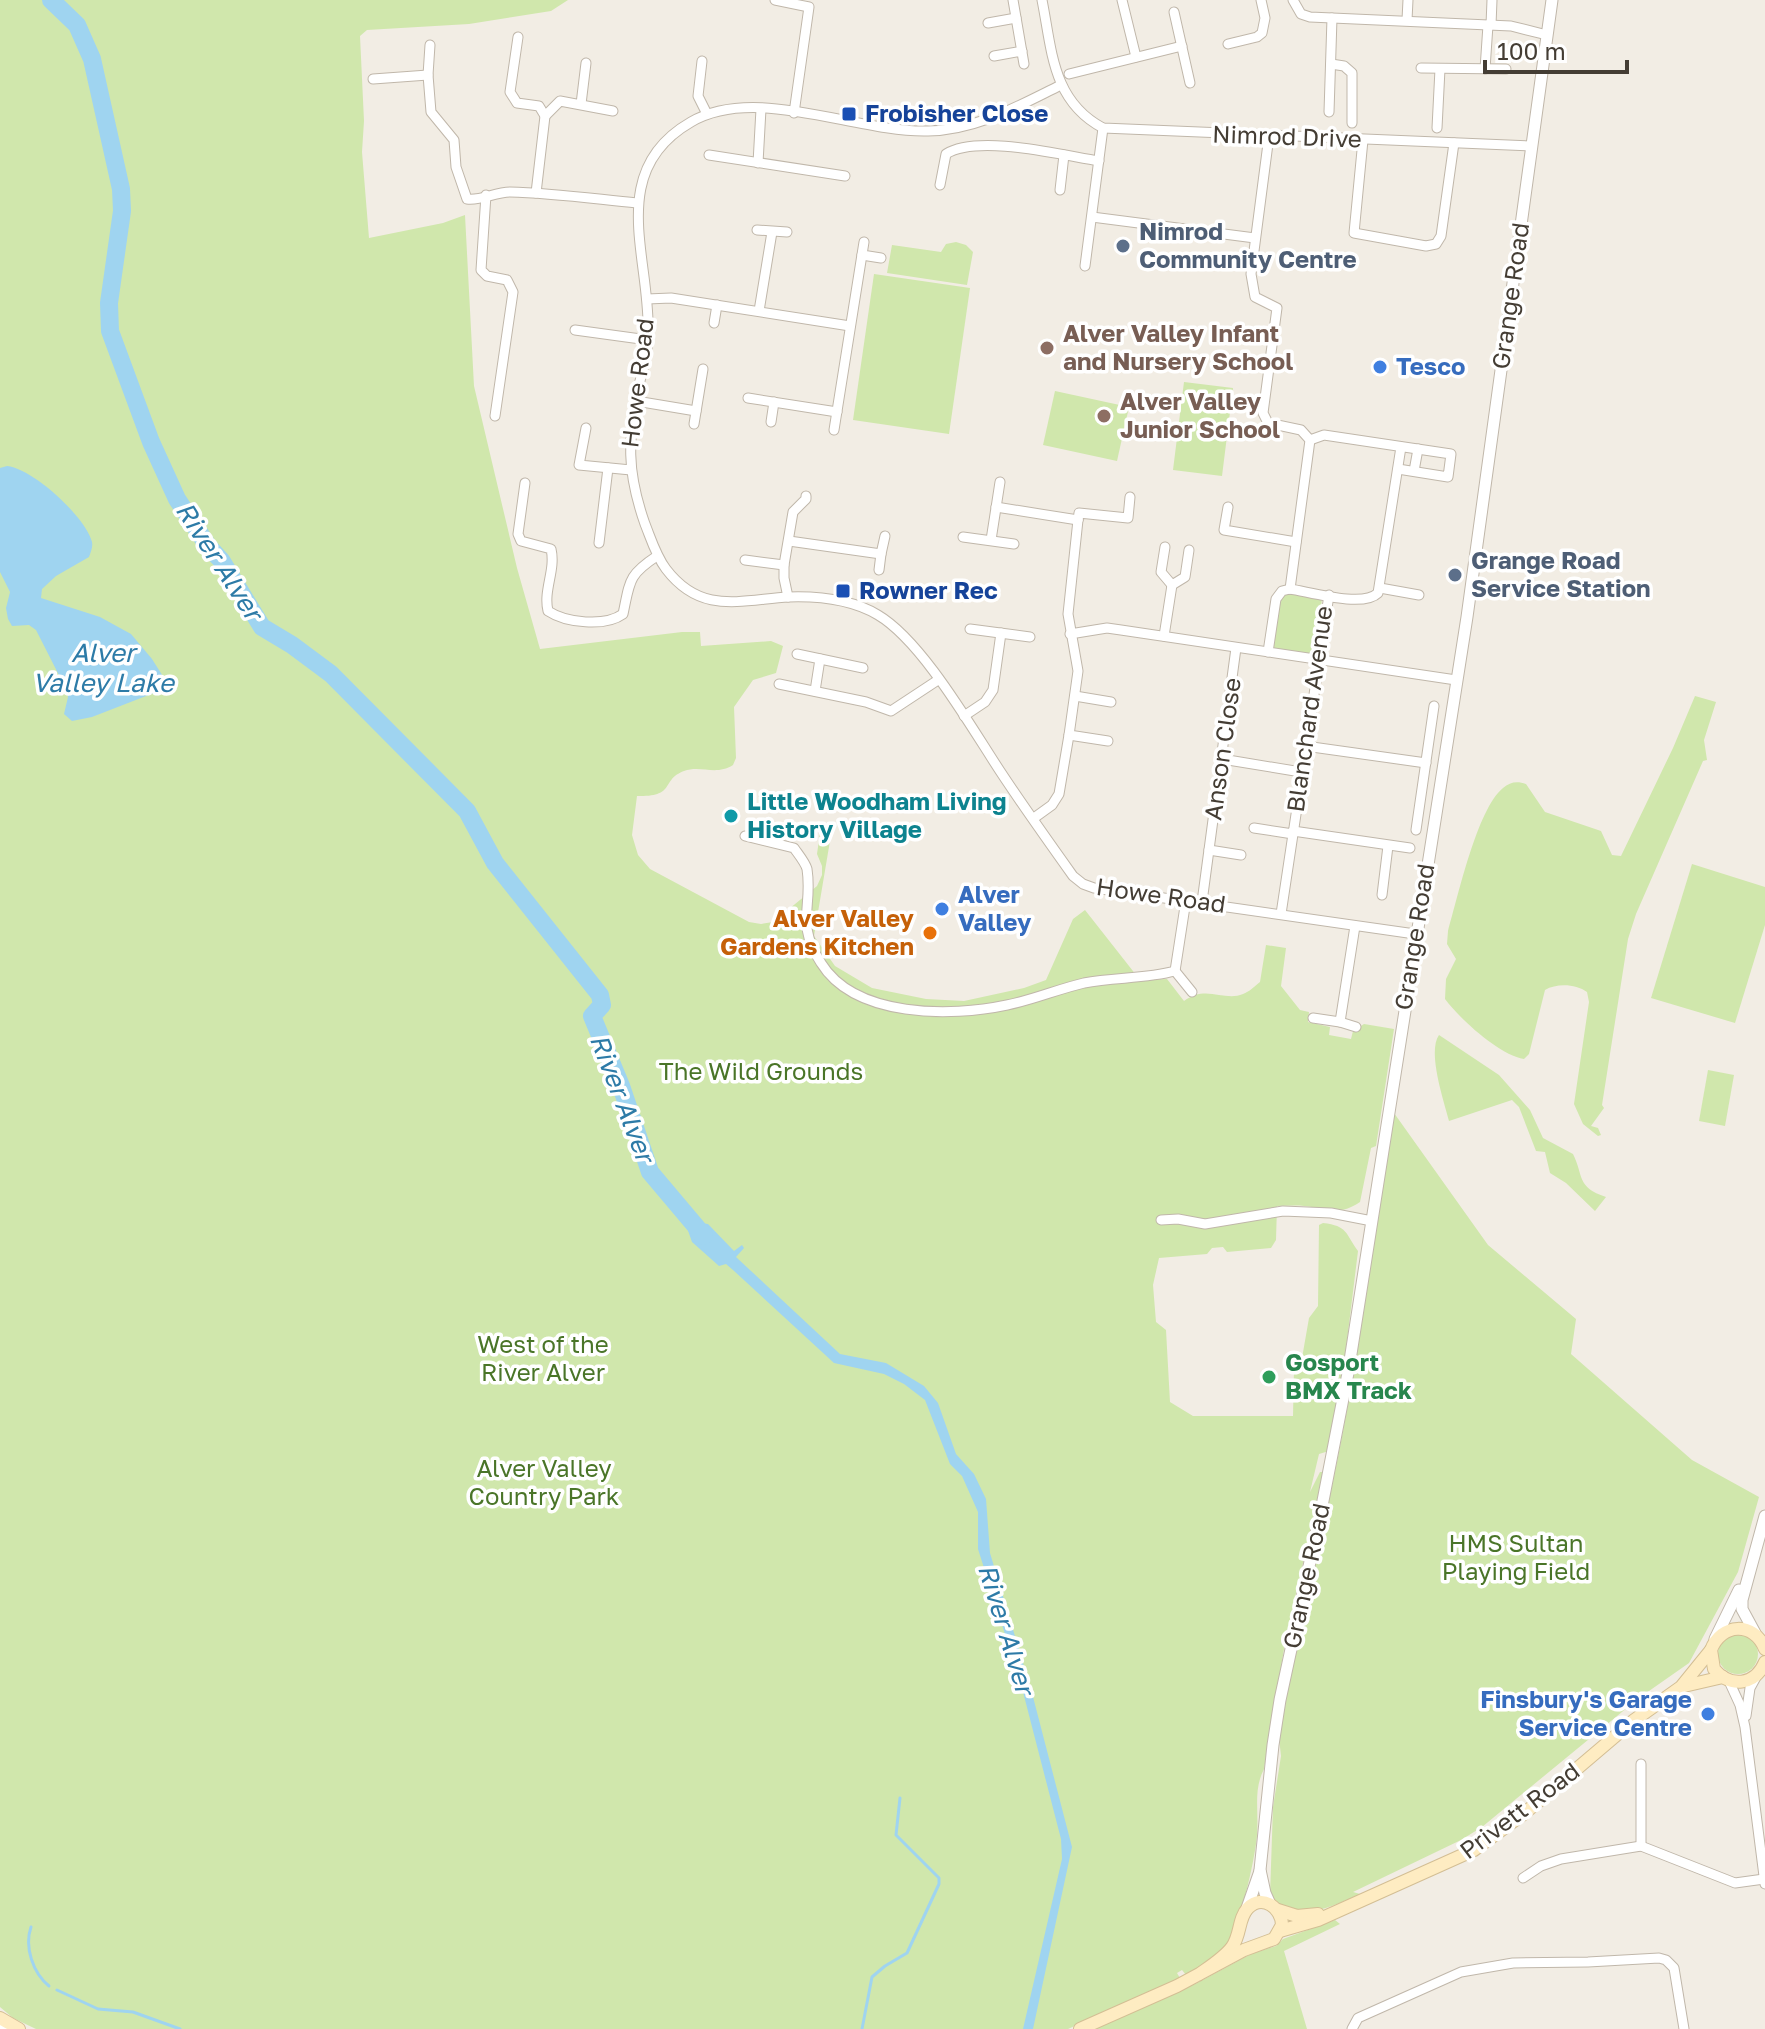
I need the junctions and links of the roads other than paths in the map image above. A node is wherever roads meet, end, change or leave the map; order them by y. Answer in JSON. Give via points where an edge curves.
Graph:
{"nodes":[{"id":1,"x":775,"y":0,"type":"edge"},
{"id":2,"x":1013,"y":0,"type":"edge"},
{"id":3,"x":1042,"y":0,"type":"edge"},
{"id":4,"x":1122,"y":0,"type":"edge"},
{"id":5,"x":1261,"y":0,"type":"edge"},
{"id":6,"x":1293,"y":0,"type":"edge"},
{"id":7,"x":1408,"y":0,"type":"edge"},
{"id":8,"x":1492,"y":0,"type":"edge"},
{"id":9,"x":1552,"y":0,"type":"edge"},
{"id":10,"x":810,"y":4,"type":"edge"},
{"id":11,"x":1174,"y":12,"type":"dead end"},
{"id":12,"x":1016,"y":18,"type":"junction"},
{"id":13,"x":1332,"y":18,"type":"junction"},
{"id":14,"x":1407,"y":20,"type":"junction"},
{"id":15,"x":988,"y":23,"type":"dead end"},
{"id":16,"x":1489,"y":25,"type":"junction"},
{"id":17,"x":1547,"y":35,"type":"junction"},
{"id":18,"x":518,"y":37,"type":"dead end"},
{"id":19,"x":1228,"y":44,"type":"dead end"},
{"id":20,"x":430,"y":45,"type":"dead end"},
{"id":21,"x":1182,"y":46,"type":"junction"},
{"id":22,"x":1022,"y":51,"type":"junction"},
{"id":23,"x":994,"y":56,"type":"dead end"},
{"id":24,"x":1136,"y":57,"type":"junction"},
{"id":25,"x":702,"y":61,"type":"dead end"},
{"id":26,"x":586,"y":63,"type":"dead end"},
{"id":27,"x":1024,"y":64,"type":"dead end"},
{"id":28,"x":1331,"y":64,"type":"junction"},
{"id":29,"x":1421,"y":68,"type":"dead end"},
{"id":30,"x":1440,"y":69,"type":"junction"},
{"id":31,"x":1485,"y":69,"type":"junction"},
{"id":32,"x":1506,"y":69,"type":"dead end"},
{"id":33,"x":1069,"y":74,"type":"dead end"},
{"id":34,"x":428,"y":75,"type":"junction"},
{"id":35,"x":373,"y":79,"type":"dead end"},
{"id":36,"x":1190,"y":83,"type":"dead end"},
{"id":37,"x":1061,"y":85,"type":"junction"},
{"id":38,"x":581,"y":104,"type":"junction"},
{"id":39,"x":761,"y":109,"type":"junction"},
{"id":40,"x":613,"y":111,"type":"dead end"},
{"id":41,"x":1329,"y":112,"type":"dead end"},
{"id":42,"x":794,"y":113,"type":"junction"},
{"id":43,"x":707,"y":114,"type":"junction"},
{"id":44,"x":545,"y":116,"type":"junction"},
{"id":45,"x":1352,"y":123,"type":"dead end"},
{"id":46,"x":1103,"y":128,"type":"junction"},
{"id":47,"x":1437,"y":128,"type":"dead end"},
{"id":48,"x":1269,"y":136,"type":"junction"},
{"id":49,"x":1363,"y":140,"type":"junction"},
{"id":50,"x":1454,"y":143,"type":"junction"},
{"id":51,"x":1532,"y":146,"type":"junction"},
{"id":52,"x":709,"y":155,"type":"dead end"},
{"id":53,"x":1064,"y":155,"type":"junction"},
{"id":54,"x":1099,"y":161,"type":"junction"},
{"id":55,"x":758,"y":163,"type":"junction"},
{"id":56,"x":845,"y":176,"type":"dead end"},
{"id":57,"x":940,"y":185,"type":"dead end"},
{"id":58,"x":1060,"y":190,"type":"dead end"},
{"id":59,"x":536,"y":193,"type":"junction"},
{"id":60,"x":486,"y":195,"type":"junction"},
{"id":61,"x":637,"y":203,"type":"junction"},
{"id":62,"x":1092,"y":217,"type":"junction"},
{"id":63,"x":757,"y":230,"type":"dead end"},
{"id":64,"x":772,"y":232,"type":"junction"},
{"id":65,"x":787,"y":232,"type":"dead end"},
{"id":66,"x":1255,"y":238,"type":"junction"},
{"id":67,"x":864,"y":242,"type":"dead end"},
{"id":68,"x":862,"y":255,"type":"junction"},
{"id":69,"x":881,"y":258,"type":"dead end"},
{"id":70,"x":1085,"y":266,"type":"dead end"},
{"id":71,"x":647,"y":299,"type":"junction"},
{"id":72,"x":717,"y":305,"type":"junction"},
{"id":73,"x":759,"y":311,"type":"junction"},
{"id":74,"x":714,"y":323,"type":"dead end"},
{"id":75,"x":850,"y":326,"type":"junction"},
{"id":76,"x":575,"y":330,"type":"dead end"},
{"id":77,"x":648,"y":340,"type":"junction"},
{"id":78,"x":703,"y":369,"type":"dead end"},
{"id":79,"x":748,"y":398,"type":"dead end"},
{"id":80,"x":636,"y":401,"type":"junction"},
{"id":81,"x":774,"y":402,"type":"junction"},
{"id":82,"x":696,"y":411,"type":"junction"},
{"id":83,"x":837,"y":412,"type":"junction"},
{"id":84,"x":495,"y":416,"type":"dead end"},
{"id":85,"x":771,"y":422,"type":"dead end"},
{"id":86,"x":694,"y":424,"type":"dead end"},
{"id":87,"x":586,"y":428,"type":"dead end"},
{"id":88,"x":834,"y":430,"type":"dead end"},
{"id":89,"x":1310,"y":440,"type":"junction"},
{"id":90,"x":1401,"y":447,"type":"junction"},
{"id":91,"x":1418,"y":449,"type":"junction"},
{"id":92,"x":608,"y":468,"type":"junction"},
{"id":93,"x":1398,"y":469,"type":"junction"},
{"id":94,"x":631,"y":470,"type":"junction"},
{"id":95,"x":1414,"y":471,"type":"junction"},
{"id":96,"x":1000,"y":482,"type":"dead end"},
{"id":97,"x":525,"y":483,"type":"dead end"},
{"id":98,"x":806,"y":496,"type":"dead end"},
{"id":99,"x":1130,"y":497,"type":"dead end"},
{"id":100,"x":996,"y":507,"type":"junction"},
{"id":101,"x":1228,"y":507,"type":"dead end"},
{"id":102,"x":1078,"y":520,"type":"junction"},
{"id":103,"x":885,"y":536,"type":"dead end"},
{"id":104,"x":963,"y":537,"type":"dead end"},
{"id":105,"x":991,"y":540,"type":"junction"},
{"id":106,"x":789,"y":541,"type":"junction"},
{"id":107,"x":1296,"y":542,"type":"junction"},
{"id":108,"x":599,"y":543,"type":"dead end"},
{"id":109,"x":1014,"y":544,"type":"dead end"},
{"id":110,"x":1165,"y":547,"type":"dead end"},
{"id":111,"x":1189,"y":550,"type":"dead end"},
{"id":112,"x":881,"y":554,"type":"junction"},
{"id":113,"x":657,"y":556,"type":"junction"},
{"id":114,"x":745,"y":560,"type":"dead end"},
{"id":115,"x":784,"y":565,"type":"junction"},
{"id":116,"x":879,"y":570,"type":"dead end"},
{"id":117,"x":1172,"y":585,"type":"junction"},
{"id":118,"x":1380,"y":588,"type":"junction"},
{"id":119,"x":1290,"y":589,"type":"junction"},
{"id":120,"x":1329,"y":595,"type":"junction"},
{"id":121,"x":1419,"y":595,"type":"dead end"},
{"id":122,"x":788,"y":597,"type":"junction"},
{"id":123,"x":970,"y":629,"type":"dead end"},
{"id":124,"x":1001,"y":633,"type":"junction"},
{"id":125,"x":1070,"y":634,"type":"junction"},
{"id":126,"x":1164,"y":636,"type":"junction"},
{"id":127,"x":1030,"y":637,"type":"dead end"},
{"id":128,"x":1236,"y":648,"type":"junction"},
{"id":129,"x":1268,"y":652,"type":"junction"},
{"id":130,"x":797,"y":654,"type":"dead end"},
{"id":131,"x":820,"y":659,"type":"junction"},
{"id":132,"x":1318,"y":660,"type":"junction"},
{"id":133,"x":863,"y":668,"type":"dead end"},
{"id":134,"x":938,"y":680,"type":"junction"},
{"id":135,"x":1456,"y":680,"type":"junction"},
{"id":136,"x":779,"y":684,"type":"dead end"},
{"id":137,"x":815,"y":691,"type":"junction"},
{"id":138,"x":1075,"y":696,"type":"junction"},
{"id":139,"x":1111,"y":702,"type":"dead end"},
{"id":140,"x":1434,"y":706,"type":"dead end"},
{"id":141,"x":964,"y":716,"type":"junction"},
{"id":142,"x":1069,"y":735,"type":"junction"},
{"id":143,"x":1108,"y":741,"type":"dead end"},
{"id":144,"x":1305,"y":746,"type":"junction"},
{"id":145,"x":1222,"y":759,"type":"junction"},
{"id":146,"x":1426,"y":763,"type":"junction"},
{"id":147,"x":1301,"y":772,"type":"junction"},
{"id":148,"x":1034,"y":818,"type":"junction"},
{"id":149,"x":1254,"y":828,"type":"dead end"},
{"id":150,"x":1416,"y":830,"type":"dead end"},
{"id":151,"x":1293,"y":833,"type":"junction"},
{"id":152,"x":745,"y":836,"type":"dead end"},
{"id":153,"x":1388,"y":846,"type":"junction"},
{"id":154,"x":1410,"y":848,"type":"dead end"},
{"id":155,"x":1209,"y":850,"type":"junction"},
{"id":156,"x":1241,"y":855,"type":"dead end"},
{"id":157,"x":1382,"y":895,"type":"dead end"},
{"id":158,"x":1186,"y":900,"type":"junction"},
{"id":159,"x":1202,"y":902,"type":"junction"},
{"id":160,"x":1281,"y":914,"type":"junction"},
{"id":161,"x":1355,"y":926,"type":"junction"},
{"id":162,"x":1415,"y":934,"type":"junction"},
{"id":163,"x":1175,"y":971,"type":"junction"},
{"id":164,"x":1192,"y":992,"type":"dead end"},
{"id":165,"x":1313,"y":1018,"type":"dead end"},
{"id":166,"x":1340,"y":1022,"type":"junction"},
{"id":167,"x":1356,"y":1027,"type":"dead end"},
{"id":168,"x":1161,"y":1220,"type":"dead end"},
{"id":169,"x":1372,"y":1221,"type":"junction"},
{"id":170,"x":1765,"y":1516,"type":"edge"},
{"id":171,"x":1747,"y":1575,"type":"junction"},
{"id":172,"x":1762,"y":1641,"type":"edge"},
{"id":173,"x":1713,"y":1646,"type":"junction"},
{"id":174,"x":1762,"y":1669,"type":"edge"},
{"id":175,"x":1726,"y":1679,"type":"junction"},
{"id":176,"x":1681,"y":1687,"type":"junction"},
{"id":177,"x":1745,"y":1727,"type":"junction"},
{"id":178,"x":1641,"y":1764,"type":"dead end"},
{"id":179,"x":1641,"y":1846,"type":"junction"},
{"id":180,"x":1260,"y":1870,"type":"junction"},
{"id":181,"x":1523,"y":1878,"type":"dead end"},
{"id":182,"x":1765,"y":1881,"type":"edge"},
{"id":183,"x":1274,"y":1907,"type":"junction"},
{"id":184,"x":1343,"y":1910,"type":"junction"},
{"id":185,"x":1246,"y":1911,"type":"junction"},
{"id":186,"x":1242,"y":1926,"type":"junction"},
{"id":187,"x":1280,"y":1931,"type":"junction"},
{"id":188,"x":1261,"y":1943,"type":"junction"},
{"id":189,"x":1198,"y":1975,"type":"junction"},
{"id":190,"x":0,"y":2018,"type":"edge"},
{"id":191,"x":19,"y":2029,"type":"edge"},
{"id":192,"x":1080,"y":2029,"type":"edge"},
{"id":193,"x":1352,"y":2029,"type":"edge"},
{"id":194,"x":1684,"y":2029,"type":"edge"}],
"edges":[{"from":1,"to":10,"type":"street"},
{"from":2,"to":12,"type":"street"},
{"from":3,"to":37,"type":"street"},
{"from":4,"to":24,"type":"street"},
{"from":5,"to":19,"type":"street","via":[[1262,33]]},
{"from":6,"to":13,"type":"street","via":[[1301,14]]},
{"from":7,"to":14,"type":"street"},
{"from":8,"to":16,"type":"street"},
{"from":9,"to":17,"type":"street","name":"Grange Road"},
{"from":10,"to":42,"type":"street"},
{"from":11,"to":21,"type":"street"},
{"from":12,"to":15,"type":"street"},
{"from":12,"to":22,"type":"street"},
{"from":13,"to":14,"type":"street"},
{"from":13,"to":28,"type":"street"},
{"from":14,"to":16,"type":"street"},
{"from":16,"to":17,"type":"street"},
{"from":16,"to":31,"type":"street"},
{"from":17,"to":51,"type":"street","name":"Grange Road"},
{"from":18,"to":44,"type":"street","via":[[510,92],[517,103],[539,106]]},
{"from":20,"to":34,"type":"street"},
{"from":21,"to":24,"type":"street"},
{"from":21,"to":36,"type":"street"},
{"from":22,"to":23,"type":"street"},
{"from":22,"to":27,"type":"street"},
{"from":24,"to":33,"type":"street"},
{"from":25,"to":43,"type":"street","via":[[698,96]]},
{"from":26,"to":38,"type":"street"},
{"from":28,"to":41,"type":"street"},
{"from":28,"to":45,"type":"street","via":[[1352,73]]},
{"from":29,"to":30,"type":"street"},
{"from":30,"to":31,"type":"street"},
{"from":30,"to":47,"type":"street"},
{"from":31,"to":32,"type":"street"},
{"from":34,"to":35,"type":"street"},
{"from":34,"to":60,"type":"street","via":[[431,112],[454,140],[467,199]]},
{"from":37,"to":42,"type":"street","name":"Howe Road","via":[[997,117],[945,130],[901,131]]},
{"from":37,"to":46,"type":"street","via":[[1076,109]]},
{"from":38,"to":40,"type":"street"},
{"from":38,"to":44,"type":"street","via":[[560,101]]},
{"from":39,"to":42,"type":"street","name":"Howe Road"},
{"from":39,"to":43,"type":"street","name":"Howe Road"},
{"from":39,"to":55,"type":"street"},
{"from":43,"to":61,"type":"street","name":"Howe Road","via":[[659,149]]},
{"from":44,"to":59,"type":"street"},
{"from":46,"to":48,"type":"street","name":"Nimrod Drive"},
{"from":46,"to":54,"type":"street"},
{"from":48,"to":49,"type":"street","name":"Nimrod Drive"},
{"from":48,"to":66,"type":"street"},
{"from":49,"to":50,"type":"street","name":"Nimrod Drive"},
{"from":49,"to":50,"type":"street","via":[[1354,233],[1431,246],[1441,236]]},
{"from":50,"to":51,"type":"street","name":"Nimrod Drive"},
{"from":51,"to":135,"type":"street","name":"Grange Road"},
{"from":52,"to":55,"type":"street"},
{"from":53,"to":54,"type":"street"},
{"from":53,"to":57,"type":"street","via":[[994,145],[960,148],[946,154]]},
{"from":53,"to":58,"type":"street"},
{"from":54,"to":62,"type":"street"},
{"from":55,"to":56,"type":"street"},
{"from":59,"to":60,"type":"street"},
{"from":59,"to":61,"type":"street"},
{"from":60,"to":84,"type":"street","via":[[481,270],[507,280],[513,292]]},
{"from":61,"to":71,"type":"street","name":"Howe Road"},
{"from":62,"to":66,"type":"street"},
{"from":62,"to":70,"type":"street"},
{"from":63,"to":64,"type":"street"},
{"from":64,"to":65,"type":"street"},
{"from":64,"to":73,"type":"street"},
{"from":66,"to":89,"type":"street","via":[[1255,297],[1277,308],[1265,419],[1301,430]]},
{"from":67,"to":68,"type":"street"},
{"from":68,"to":69,"type":"street"},
{"from":68,"to":75,"type":"street"},
{"from":71,"to":72,"type":"street"},
{"from":71,"to":77,"type":"street","name":"Howe Road"},
{"from":72,"to":73,"type":"street"},
{"from":72,"to":74,"type":"street"},
{"from":73,"to":75,"type":"street"},
{"from":75,"to":83,"type":"street"},
{"from":76,"to":77,"type":"street"},
{"from":77,"to":80,"type":"street","name":"Howe Road"},
{"from":78,"to":82,"type":"street"},
{"from":79,"to":81,"type":"street"},
{"from":80,"to":82,"type":"street"},
{"from":80,"to":94,"type":"street","name":"Howe Road"},
{"from":81,"to":83,"type":"street"},
{"from":81,"to":85,"type":"street"},
{"from":82,"to":86,"type":"street"},
{"from":83,"to":88,"type":"street"},
{"from":87,"to":92,"type":"street","via":[[579,465]]},
{"from":89,"to":90,"type":"street","via":[[1324,435]]},
{"from":89,"to":107,"type":"street","name":"Blanchard Avenue"},
{"from":90,"to":91,"type":"street"},
{"from":90,"to":93,"type":"street"},
{"from":91,"to":95,"type":"street"},
{"from":91,"to":95,"type":"street","via":[[1451,454],[1448,477]]},
{"from":92,"to":94,"type":"street"},
{"from":92,"to":108,"type":"street"},
{"from":93,"to":95,"type":"street"},
{"from":93,"to":118,"type":"street"},
{"from":94,"to":113,"type":"street","name":"Howe Road"},
{"from":96,"to":100,"type":"street"},
{"from":97,"to":113,"type":"street","via":[[518,534],[521,541],[551,549],[546,602],[557,617],[605,622],[623,614],[636,570]]},
{"from":98,"to":106,"type":"street","via":[[793,512]]},
{"from":99,"to":102,"type":"street","via":[[1128,518],[1079,513]]},
{"from":100,"to":102,"type":"street"},
{"from":100,"to":105,"type":"street"},
{"from":101,"to":107,"type":"street","via":[[1224,530]]},
{"from":102,"to":125,"type":"street"},
{"from":103,"to":112,"type":"street"},
{"from":104,"to":105,"type":"street"},
{"from":105,"to":109,"type":"street"},
{"from":106,"to":112,"type":"street"},
{"from":106,"to":115,"type":"street"},
{"from":107,"to":119,"type":"street","name":"Blanchard Avenue"},
{"from":110,"to":117,"type":"street","via":[[1161,572]]},
{"from":111,"to":117,"type":"street","via":[[1185,577]]},
{"from":112,"to":116,"type":"street"},
{"from":113,"to":122,"type":"street","name":"Howe Road","via":[[678,583],[707,599],[747,603]]},
{"from":114,"to":115,"type":"street"},
{"from":115,"to":122,"type":"street"},
{"from":117,"to":126,"type":"street"},
{"from":118,"to":120,"type":"street","via":[[1365,600]]},
{"from":118,"to":121,"type":"street"},
{"from":119,"to":120,"type":"street","name":"Blanchard Avenue"},
{"from":119,"to":129,"type":"street","via":[[1276,599]]},
{"from":120,"to":132,"type":"street","name":"Blanchard Avenue"},
{"from":122,"to":134,"type":"street","name":"Howe Road","via":[[843,601],[879,616],[906,638]]},
{"from":123,"to":124,"type":"street"},
{"from":124,"to":127,"type":"street"},
{"from":124,"to":141,"type":"street","via":[[993,690]]},
{"from":125,"to":126,"type":"street","via":[[1121,630]]},
{"from":125,"to":138,"type":"street","via":[[1078,671]]},
{"from":126,"to":128,"type":"street"},
{"from":128,"to":129,"type":"street"},
{"from":128,"to":145,"type":"street","name":"Anson Close"},
{"from":129,"to":132,"type":"street"},
{"from":130,"to":131,"type":"street"},
{"from":131,"to":133,"type":"street"},
{"from":131,"to":137,"type":"street"},
{"from":132,"to":135,"type":"street"},
{"from":132,"to":144,"type":"street","name":"Blanchard Avenue"},
{"from":134,"to":137,"type":"street","via":[[891,711]]},
{"from":134,"to":141,"type":"street","name":"Howe Road"},
{"from":135,"to":162,"type":"street","name":"Grange Road"},
{"from":136,"to":137,"type":"street"},
{"from":138,"to":139,"type":"street"},
{"from":138,"to":142,"type":"street"},
{"from":140,"to":146,"type":"street"},
{"from":141,"to":148,"type":"street","name":"Howe Road"},
{"from":142,"to":143,"type":"street"},
{"from":142,"to":148,"type":"street","via":[[1059,794]]},
{"from":144,"to":146,"type":"street"},
{"from":144,"to":147,"type":"street","name":"Blanchard Avenue"},
{"from":145,"to":147,"type":"street"},
{"from":145,"to":155,"type":"street","name":"Anson Close"},
{"from":146,"to":150,"type":"street"},
{"from":147,"to":151,"type":"street","name":"Blanchard Avenue"},
{"from":148,"to":158,"type":"street","name":"Howe Road","via":[[1083,884]]},
{"from":149,"to":151,"type":"street","name":"Blanchard Avenue"},
{"from":151,"to":153,"type":"street"},
{"from":151,"to":160,"type":"street","name":"Blanchard Avenue"},
{"from":152,"to":163,"type":"street","via":[[794,848],[807,867],[805,930],[816,955],[834,981],[877,1003],[911,1011],[980,1008],[1083,984]]},
{"from":153,"to":154,"type":"street"},
{"from":153,"to":157,"type":"street"},
{"from":155,"to":156,"type":"street","name":"Anson Close"},
{"from":155,"to":159,"type":"street","name":"Anson Close"},
{"from":158,"to":159,"type":"street","name":"Howe Road"},
{"from":158,"to":163,"type":"street"},
{"from":159,"to":160,"type":"street","name":"Howe Road"},
{"from":160,"to":161,"type":"street","name":"Howe Road"},
{"from":161,"to":162,"type":"street","name":"Howe Road"},
{"from":161,"to":166,"type":"street"},
{"from":162,"to":169,"type":"street","name":"Grange Road"},
{"from":163,"to":164,"type":"street"},
{"from":165,"to":166,"type":"street"},
{"from":166,"to":167,"type":"street"},
{"from":168,"to":169,"type":"street","via":[[1205,1224],[1283,1211]]},
{"from":169,"to":180,"type":"street","name":"Grange Road","via":[[1339,1424],[1280,1700]]},
{"from":170,"to":171,"type":"street"},
{"from":171,"to":172,"type":"street","via":[[1742,1609]]},
{"from":171,"to":173,"type":"street"},
{"from":172,"to":173,"type":"main road","via":[[1747,1629],[1729,1629]]},
{"from":173,"to":175,"type":"main road","via":[[1714,1669]]},
{"from":173,"to":176,"type":"main road","name":"Privett Road"},
{"from":174,"to":175,"type":"main road","name":"Privett Road","via":[[1738,1683]]},
{"from":174,"to":177,"type":"street","via":[[1750,1688]]},
{"from":175,"to":176,"type":"main road","name":"Privett Road"},
{"from":175,"to":177,"type":"street"},
{"from":176,"to":184,"type":"main road","name":"Privett Road","via":[[1474,1850]]},
{"from":177,"to":182,"type":"street"},
{"from":178,"to":179,"type":"street"},
{"from":179,"to":181,"type":"street","via":[[1561,1859]]},
{"from":179,"to":182,"type":"street","via":[[1735,1883]]},
{"from":180,"to":183,"type":"street","name":"Grange Road"},
{"from":180,"to":185,"type":"street","name":"Grange Road"},
{"from":183,"to":184,"type":"main road","name":"Privett Road","via":[[1297,1916]]},
{"from":183,"to":185,"type":"main road","via":[[1260,1902]]},
{"from":183,"to":187,"type":"main road","via":[[1282,1918]]},
{"from":184,"to":187,"type":"main road","name":"Privett Road"},
{"from":185,"to":186,"type":"main road"},
{"from":186,"to":188,"type":"main road","via":[[1249,1938]]},
{"from":186,"to":189,"type":"main road","via":[[1230,1951]]},
{"from":187,"to":188,"type":"main road"},
{"from":188,"to":189,"type":"main road"},
{"from":189,"to":192,"type":"main road"},
{"from":190,"to":191,"type":"main road"},
{"from":193,"to":194,"type":"street","via":[[1358,2018],[1461,1972],[1513,1963],[1659,1958],[1674,1968]]}]}
